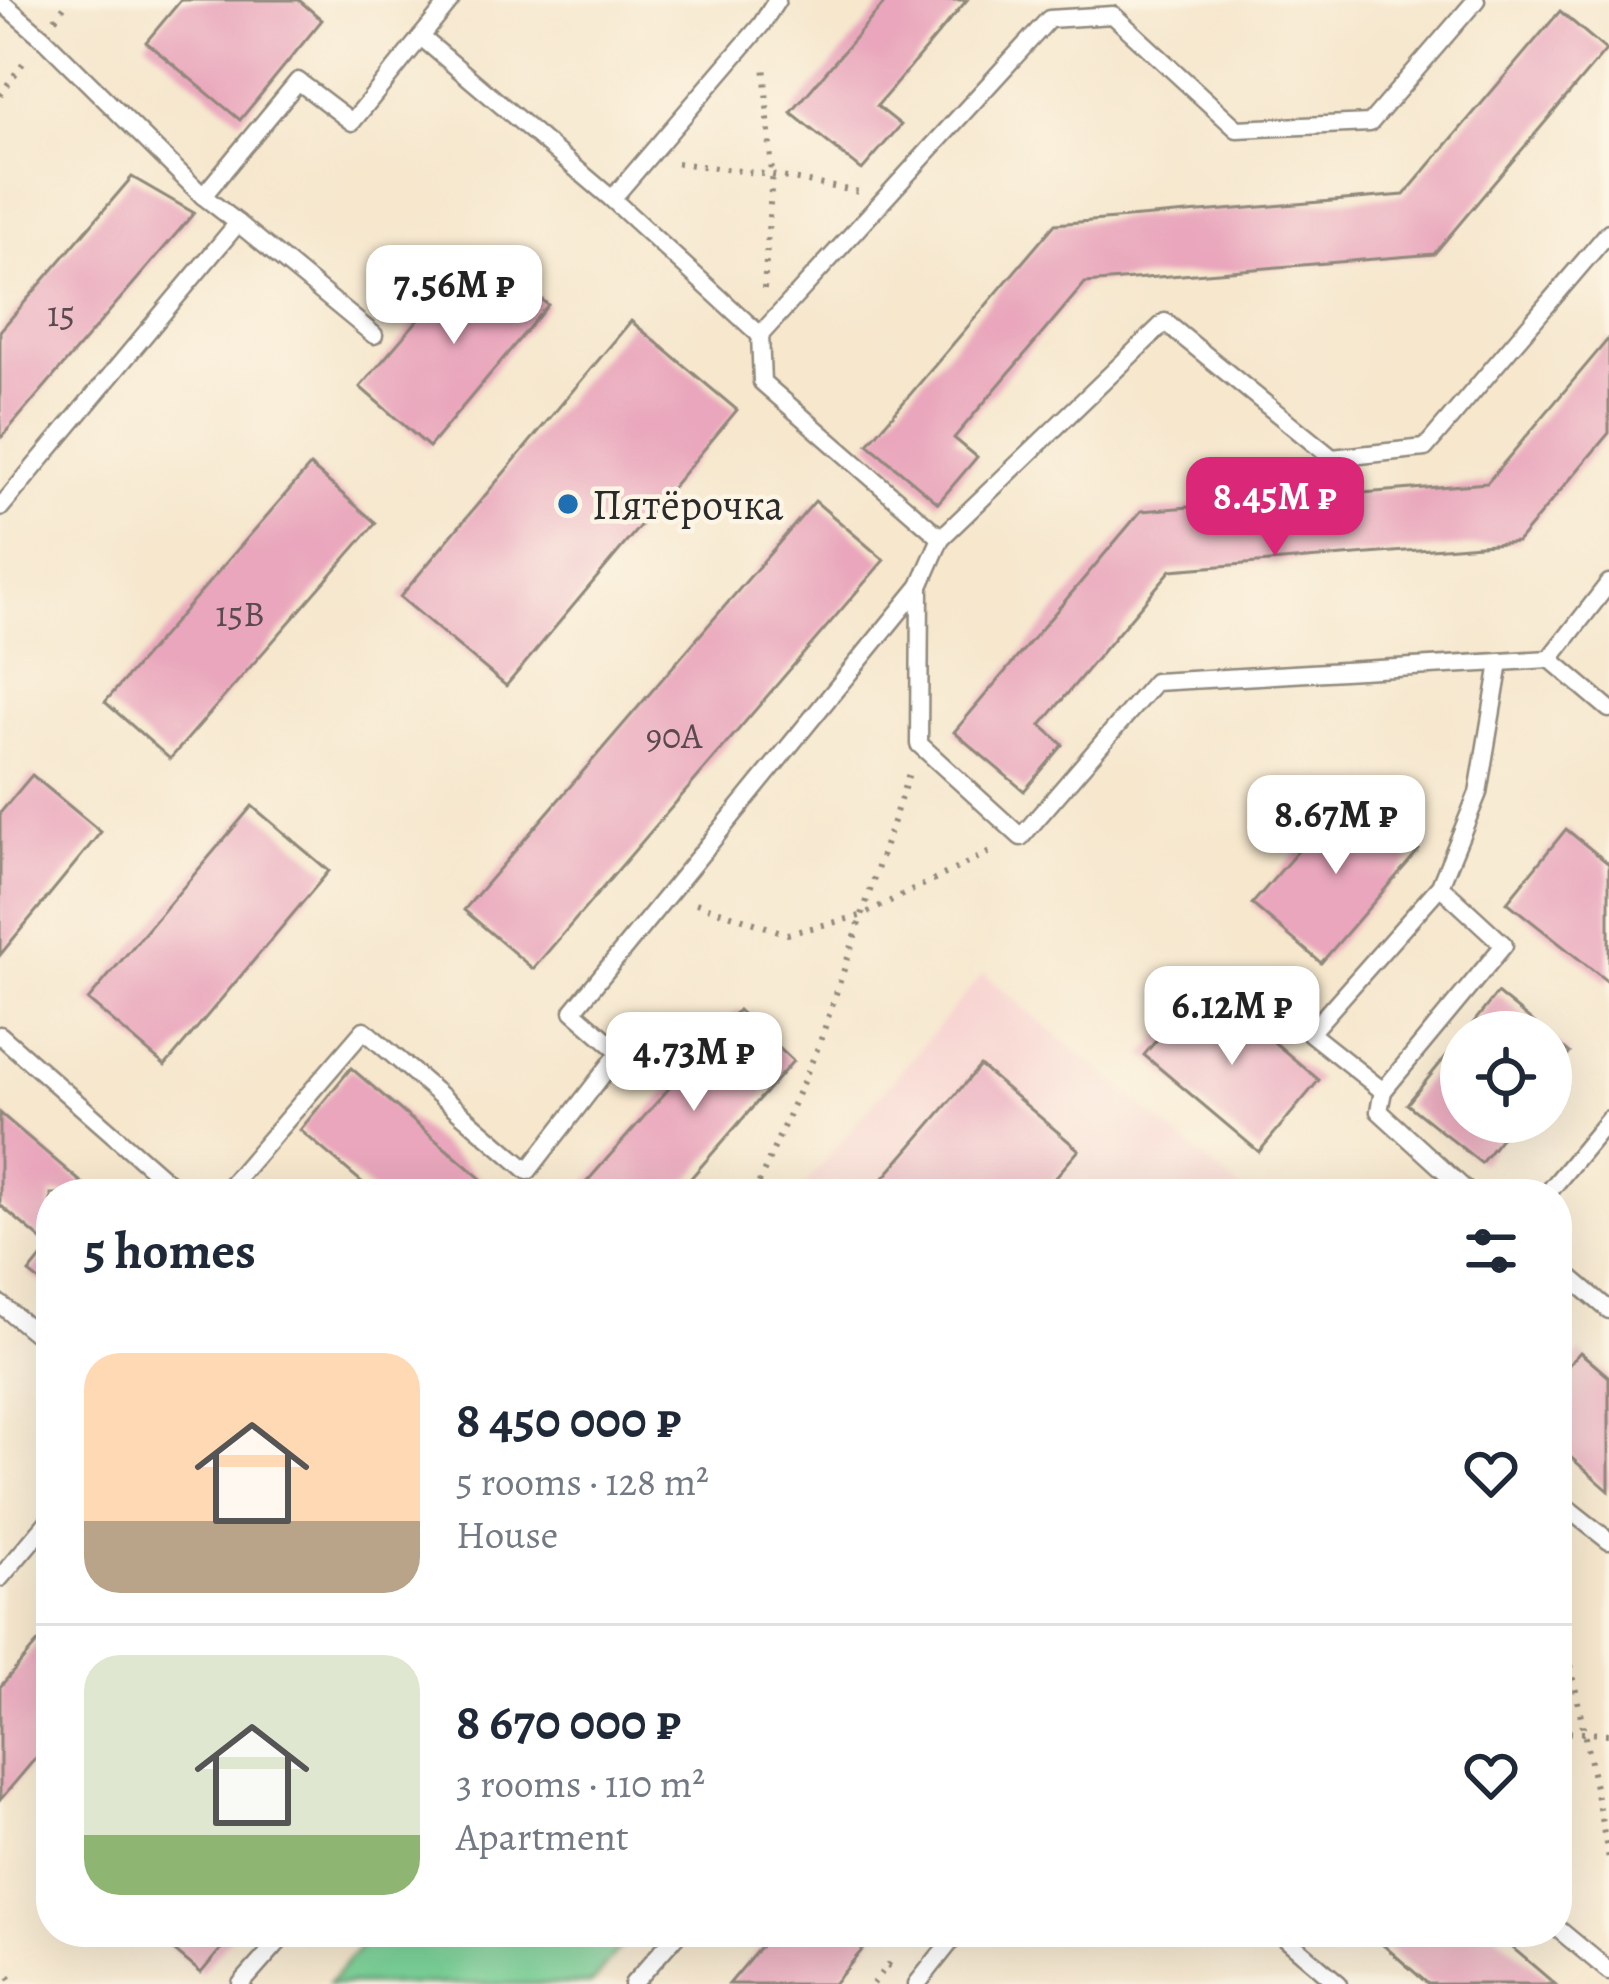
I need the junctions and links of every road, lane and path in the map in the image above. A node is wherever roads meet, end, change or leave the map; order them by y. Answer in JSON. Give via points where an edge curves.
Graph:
{"nodes":[{"id":1,"x":451,"y":0,"type":"edge"},
{"id":2,"x":777,"y":0,"type":"edge"},
{"id":3,"x":1476,"y":0,"type":"edge"},
{"id":4,"x":0,"y":1,"type":"edge"},
{"id":5,"x":761,"y":25,"type":"junction"},
{"id":6,"x":421,"y":37,"type":"junction"},
{"id":7,"x":650,"y":159,"type":"junction"},
{"id":8,"x":772,"y":175,"type":"junction"},
{"id":9,"x":202,"y":196,"type":"junction"},
{"id":10,"x":886,"y":198,"type":"junction"},
{"id":11,"x":612,"y":199,"type":"junction"},
{"id":12,"x":238,"y":223,"type":"junction"},
{"id":13,"x":1609,"y":232,"type":"edge"},
{"id":14,"x":374,"y":335,"type":"dead end"},
{"id":15,"x":760,"y":335,"type":"junction"},
{"id":16,"x":0,"y":508,"type":"edge"},
{"id":17,"x":941,"y":538,"type":"junction"},
{"id":18,"x":1609,"y":583,"type":"edge"},
{"id":19,"x":920,"y":586,"type":"junction"},
{"id":20,"x":1550,"y":659,"type":"junction"},
{"id":21,"x":1500,"y":663,"type":"junction"},
{"id":22,"x":1609,"y":709,"type":"edge"},
{"id":23,"x":919,"y":744,"type":"junction"},
{"id":24,"x":1021,"y":837,"type":"junction"},
{"id":25,"x":1440,"y":886,"type":"junction"},
{"id":26,"x":671,"y":894,"type":"junction"},
{"id":27,"x":860,"y":916,"type":"junction"},
{"id":28,"x":0,"y":1035,"type":"edge"},
{"id":29,"x":1383,"y":1091,"type":"junction"},
{"id":30,"x":1609,"y":1120,"type":"edge"},
{"id":31,"x":164,"y":1179,"type":"edge"},
{"id":32,"x":236,"y":1179,"type":"edge"},
{"id":33,"x":761,"y":1179,"type":"edge"},
{"id":34,"x":1454,"y":1179,"type":"edge"},
{"id":35,"x":1560,"y":1179,"type":"edge"},
{"id":36,"x":1572,"y":1279,"type":"edge"},
{"id":37,"x":0,"y":1304,"type":"edge"},
{"id":38,"x":1609,"y":1310,"type":"edge"},
{"id":39,"x":36,"y":1334,"type":"edge"},
{"id":40,"x":1572,"y":1513,"type":"edge"},
{"id":41,"x":36,"y":1536,"type":"edge"},
{"id":42,"x":1609,"y":1541,"type":"edge"},
{"id":43,"x":0,"y":1578,"type":"edge"},
{"id":44,"x":1572,"y":1664,"type":"edge"},
{"id":45,"x":1572,"y":1733,"type":"edge"},
{"id":46,"x":1587,"y":1734,"type":"junction"},
{"id":47,"x":1609,"y":1734,"type":"edge"},
{"id":48,"x":1609,"y":1859,"type":"edge"},
{"id":49,"x":1572,"y":1941,"type":"edge"},
{"id":50,"x":274,"y":1947,"type":"edge"},
{"id":51,"x":667,"y":1947,"type":"edge"},
{"id":52,"x":946,"y":1947,"type":"edge"},
{"id":53,"x":1296,"y":1947,"type":"edge"},
{"id":54,"x":0,"y":1968,"type":"edge"},
{"id":55,"x":1609,"y":1972,"type":"edge"},
{"id":56,"x":16,"y":1984,"type":"edge"},
{"id":57,"x":241,"y":1984,"type":"edge"},
{"id":58,"x":634,"y":1984,"type":"edge"},
{"id":59,"x":916,"y":1984,"type":"edge"},
{"id":60,"x":1339,"y":1984,"type":"edge"}],
"edges":[{"from":1,"to":6,"type":"lane"},
{"from":2,"to":5,"type":"lane"},
{"from":3,"to":10,"type":"lane","via":[[1370,123],[1237,129],[1113,15],[1049,19]]},
{"from":4,"to":9,"type":"lane"},
{"from":5,"to":7,"type":"lane"},
{"from":5,"to":8,"type":"path"},
{"from":6,"to":9,"type":"lane","via":[[352,122],[298,81]]},
{"from":6,"to":11,"type":"lane"},
{"from":7,"to":8,"type":"path"},
{"from":7,"to":11,"type":"lane"},
{"from":8,"to":10,"type":"path"},
{"from":8,"to":15,"type":"path"},
{"from":9,"to":12,"type":"lane"},
{"from":10,"to":15,"type":"lane"},
{"from":11,"to":15,"type":"lane"},
{"from":12,"to":14,"type":"lane"},
{"from":12,"to":16,"type":"lane"},
{"from":13,"to":17,"type":"lane","via":[[1425,448],[1331,458],[1165,322]]},
{"from":15,"to":17,"type":"lane","via":[[761,382]]},
{"from":17,"to":19,"type":"lane"},
{"from":18,"to":20,"type":"lane"},
{"from":19,"to":23,"type":"lane"},
{"from":19,"to":26,"type":"lane"},
{"from":20,"to":21,"type":"lane"},
{"from":20,"to":22,"type":"lane"},
{"from":21,"to":24,"type":"lane","via":[[1155,682]]},
{"from":21,"to":25,"type":"lane","via":[[1478,794]]},
{"from":23,"to":24,"type":"lane"},
{"from":23,"to":27,"type":"path"},
{"from":24,"to":27,"type":"path"},
{"from":25,"to":29,"type":"lane","via":[[1504,945]]},
{"from":25,"to":29,"type":"lane","via":[[1310,1034]]},
{"from":26,"to":27,"type":"path","via":[[787,934]]},
{"from":26,"to":32,"type":"lane","via":[[573,1011],[620,1052],[528,1171],[364,1030]]},
{"from":27,"to":33,"type":"path","via":[[819,1045]]},
{"from":28,"to":31,"type":"lane"},
{"from":29,"to":34,"type":"lane","via":[[1379,1111]]},
{"from":30,"to":35,"type":"lane"},
{"from":36,"to":38,"type":"lane"},
{"from":37,"to":39,"type":"lane"},
{"from":40,"to":42,"type":"lane"},
{"from":41,"to":43,"type":"lane"},
{"from":44,"to":46,"type":"path"},
{"from":45,"to":46,"type":"path"},
{"from":46,"to":47,"type":"path"},
{"from":46,"to":48,"type":"path"},
{"from":49,"to":55,"type":"lane"},
{"from":50,"to":57,"type":"lane"},
{"from":51,"to":58,"type":"lane"},
{"from":52,"to":59,"type":"lane"},
{"from":53,"to":60,"type":"lane"},
{"from":54,"to":56,"type":"path"}]}
